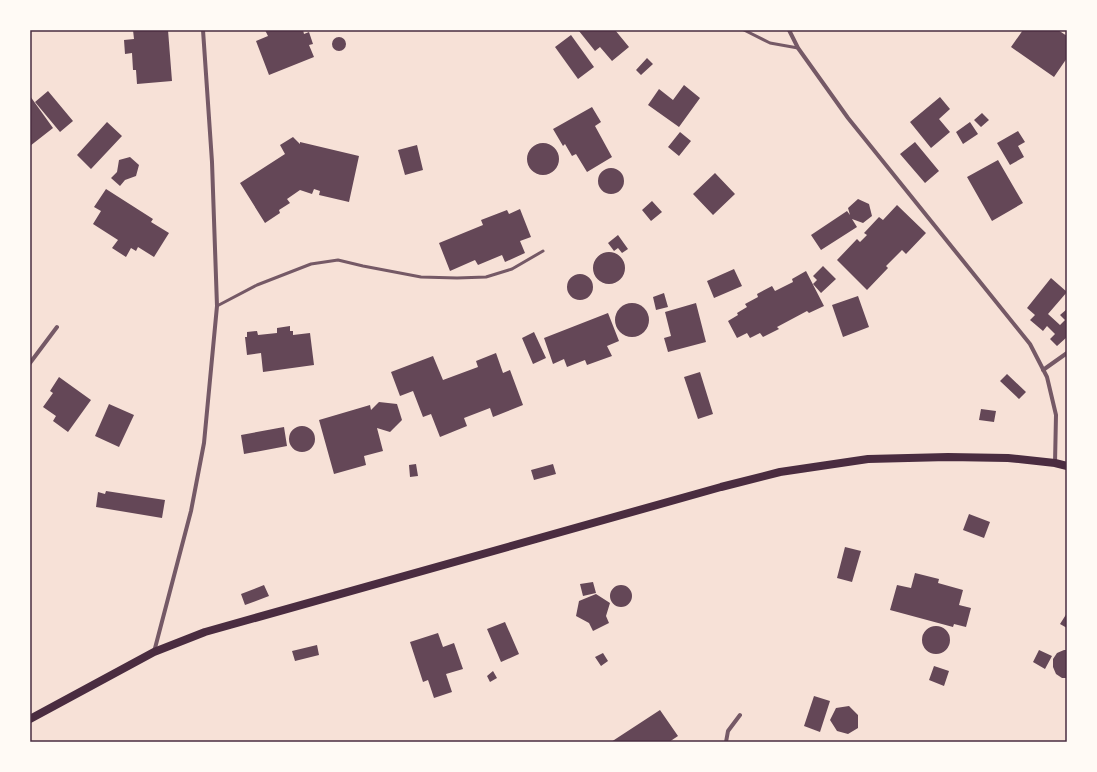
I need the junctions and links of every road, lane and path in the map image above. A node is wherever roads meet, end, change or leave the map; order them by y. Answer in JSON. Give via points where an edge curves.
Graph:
{"nodes":[{"id":1,"x":203,"y":30,"type":"edge"},
{"id":2,"x":744,"y":30,"type":"edge"},
{"id":3,"x":789,"y":30,"type":"edge"},
{"id":4,"x":798,"y":48,"type":"junction"},
{"id":5,"x":543,"y":251,"type":"dead end"},
{"id":6,"x":217,"y":306,"type":"junction"},
{"id":7,"x":57,"y":327,"type":"dead end"},
{"id":8,"x":1067,"y":353,"type":"edge"},
{"id":9,"x":30,"y":363,"type":"edge"},
{"id":10,"x":1043,"y":370,"type":"junction"},
{"id":11,"x":1055,"y":463,"type":"junction"},
{"id":12,"x":1067,"y":466,"type":"edge"},
{"id":13,"x":154,"y":652,"type":"junction"},
{"id":14,"x":740,"y":716,"type":"dead end"},
{"id":15,"x":30,"y":719,"type":"edge"},
{"id":16,"x":726,"y":742,"type":"edge"}],
"edges":[{"from":1,"to":6,"type":"street","via":[[212,162]]},
{"from":2,"to":4,"type":"lane","via":[[770,43]]},
{"from":3,"to":4,"type":"street"},
{"from":4,"to":10,"type":"street","via":[[848,118],[1030,344]]},
{"from":5,"to":6,"type":"lane","via":[[512,269],[486,277],[421,276],[338,260],[311,264],[257,285]]},
{"from":6,"to":13,"type":"street","via":[[204,443],[191,511]]},
{"from":7,"to":9,"type":"street"},
{"from":8,"to":10,"type":"street"},
{"from":10,"to":11,"type":"street","via":[[1056,415]]},
{"from":11,"to":12,"type":"main road"},
{"from":11,"to":13,"type":"main road","via":[[1001,458],[868,459],[780,472],[205,632]]},
{"from":13,"to":15,"type":"main road"},
{"from":14,"to":16,"type":"street","via":[[728,731]]}]}
